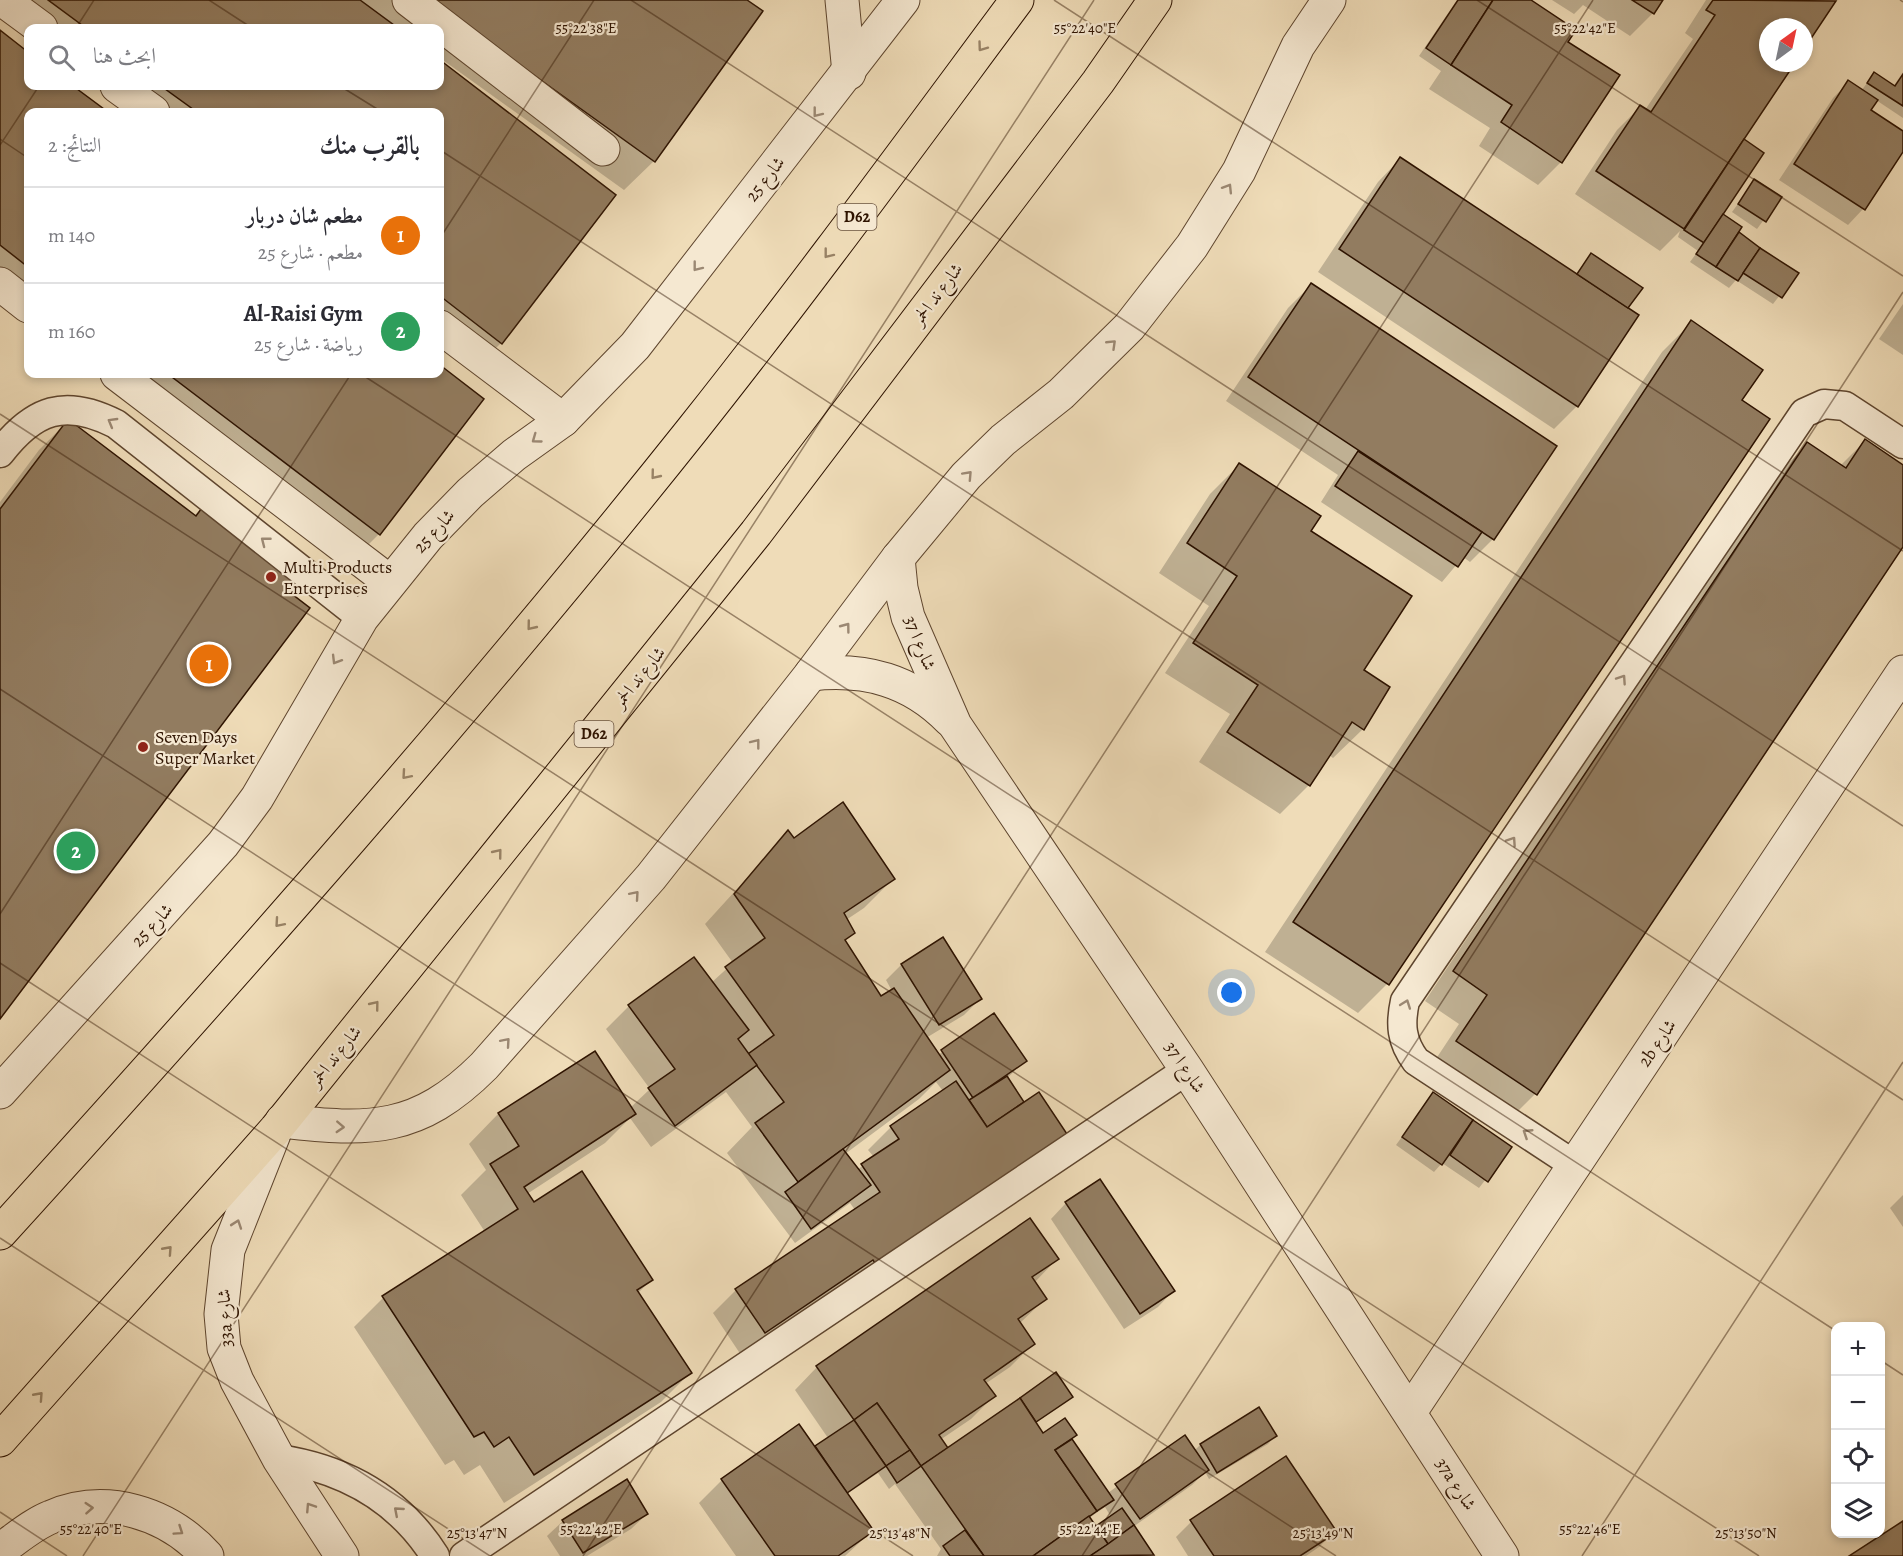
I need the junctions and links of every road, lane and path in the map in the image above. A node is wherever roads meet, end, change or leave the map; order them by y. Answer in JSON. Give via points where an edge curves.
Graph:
{"nodes":[{"id":1,"x":3,"y":0,"type":"edge"},
{"id":2,"x":409,"y":0,"type":"edge"},
{"id":3,"x":842,"y":0,"type":"edge"},
{"id":4,"x":903,"y":0,"type":"edge"},
{"id":5,"x":1017,"y":0,"type":"edge"},
{"id":6,"x":1155,"y":0,"type":"edge"},
{"id":7,"x":1329,"y":0,"type":"edge"},
{"id":8,"x":36,"y":24,"type":"edge"},
{"id":9,"x":440,"y":24,"type":"edge"},
{"id":10,"x":444,"y":27,"type":"edge"},
{"id":11,"x":849,"y":73,"type":"junction"},
{"id":12,"x":123,"y":90,"type":"edge"},
{"id":13,"x":147,"y":108,"type":"edge"},
{"id":14,"x":603,"y":149,"type":"dead end"},
{"id":15,"x":0,"y":284,"type":"edge"},
{"id":16,"x":24,"y":303,"type":"edge"},
{"id":17,"x":444,"y":330,"type":"edge"},
{"id":18,"x":122,"y":378,"type":"edge"},
{"id":19,"x":563,"y":420,"type":"junction"},
{"id":20,"x":1903,"y":444,"type":"edge"},
{"id":21,"x":0,"y":453,"type":"edge"},
{"id":22,"x":898,"y":558,"type":"junction"},
{"id":23,"x":390,"y":582,"type":"junction"},
{"id":24,"x":362,"y":618,"type":"junction"},
{"id":25,"x":1903,"y":672,"type":"edge"},
{"id":26,"x":811,"y":674,"type":"junction"},
{"id":27,"x":955,"y":725,"type":"junction"},
{"id":28,"x":1187,"y":1070,"type":"junction"},
{"id":29,"x":0,"y":1092,"type":"edge"},
{"id":30,"x":279,"y":1125,"type":"junction"},
{"id":31,"x":1576,"y":1166,"type":"junction"},
{"id":32,"x":0,"y":1233,"type":"edge"},
{"id":33,"x":1410,"y":1412,"type":"junction"},
{"id":34,"x":0,"y":1440,"type":"edge"},
{"id":35,"x":279,"y":1459,"type":"junction"},
{"id":36,"x":0,"y":1550,"type":"edge"},
{"id":37,"x":207,"y":1556,"type":"edge"},
{"id":38,"x":342,"y":1556,"type":"edge"},
{"id":39,"x":435,"y":1556,"type":"edge"},
{"id":40,"x":464,"y":1556,"type":"edge"},
{"id":41,"x":1502,"y":1556,"type":"edge"}],
"edges":[{"from":1,"to":8,"type":"street"},
{"from":2,"to":9,"type":"street"},
{"from":3,"to":11,"type":"street"},
{"from":4,"to":11,"type":"street","name":"شارع 25"},
{"from":5,"to":32,"type":"main road","number":"D62","one_way":true,"via":[[849,228],[692,430],[458,715],[240,969]]},
{"from":30,"to":6,"type":"main road","name":"شارع ند الحمر","number":"D62","one_way":true,"via":[[756,532],[1098,82]]},
{"from":22,"to":7,"type":"street","one_way":true,"via":[[966,476],[1002,440],[1061,394],[1130,327],[1192,246],[1239,171],[1298,46]]},
{"from":10,"to":14,"type":"street"},
{"from":11,"to":19,"type":"street","name":"شارع 25","one_way":true,"via":[[635,346]]},
{"from":12,"to":13,"type":"street"},
{"from":15,"to":16,"type":"street"},
{"from":17,"to":19,"type":"street"},
{"from":18,"to":23,"type":"street"},
{"from":19,"to":23,"type":"street","name":"شارع 25","one_way":true,"via":[[470,493]]},
{"from":31,"to":20,"type":"lane","one_way":true,"via":[[1416,1061],[1406,1048],[1402,1032],[1405,1001],[1804,413],[1824,404],[1845,406]]},
{"from":24,"to":21,"type":"lane","one_way":true,"via":[[116,424],[95,413],[73,409],[50,412],[29,421]]},
{"from":26,"to":22,"type":"street","one_way":true},
{"from":22,"to":27,"type":"street","name":"شارع ا 37","via":[[908,617]]},
{"from":23,"to":24,"type":"street","name":"شارع 25"},
{"from":24,"to":29,"type":"street","name":"شارع 25","one_way":true,"via":[[257,798],[224,844]]},
{"from":25,"to":31,"type":"street","name":"2b شارع"},
{"from":26,"to":27,"type":"street","name":"شارع ا 37","via":[[838,671],[891,680],[937,706]]},
{"from":30,"to":26,"type":"street","one_way":true,"via":[[375,1126],[416,1115],[462,1088],[651,878]]},
{"from":27,"to":28,"type":"street","name":"شارع ا 37"},
{"from":28,"to":33,"type":"street","name":"شارع ا 37"},
{"from":28,"to":40,"type":"lane"},
{"from":34,"to":30,"type":"main road","name":"شارع ند الحمر","number":"D62","one_way":true},
{"from":35,"to":30,"type":"street","name":"33a شارع","one_way":true,"via":[[237,1381],[224,1348],[221,1314],[228,1250]]},
{"from":31,"to":33,"type":"street","name":"2b شارع"},
{"from":33,"to":41,"type":"street","name":"37a شارع"},
{"from":38,"to":35,"type":"street","name":"33a شارع","one_way":true},
{"from":39,"to":35,"type":"lane","one_way":true,"via":[[403,1515],[376,1493],[314,1464]]},
{"from":36,"to":37,"type":"street","one_way":true,"via":[[49,1517],[103,1507],[132,1509],[159,1518]]}]}
